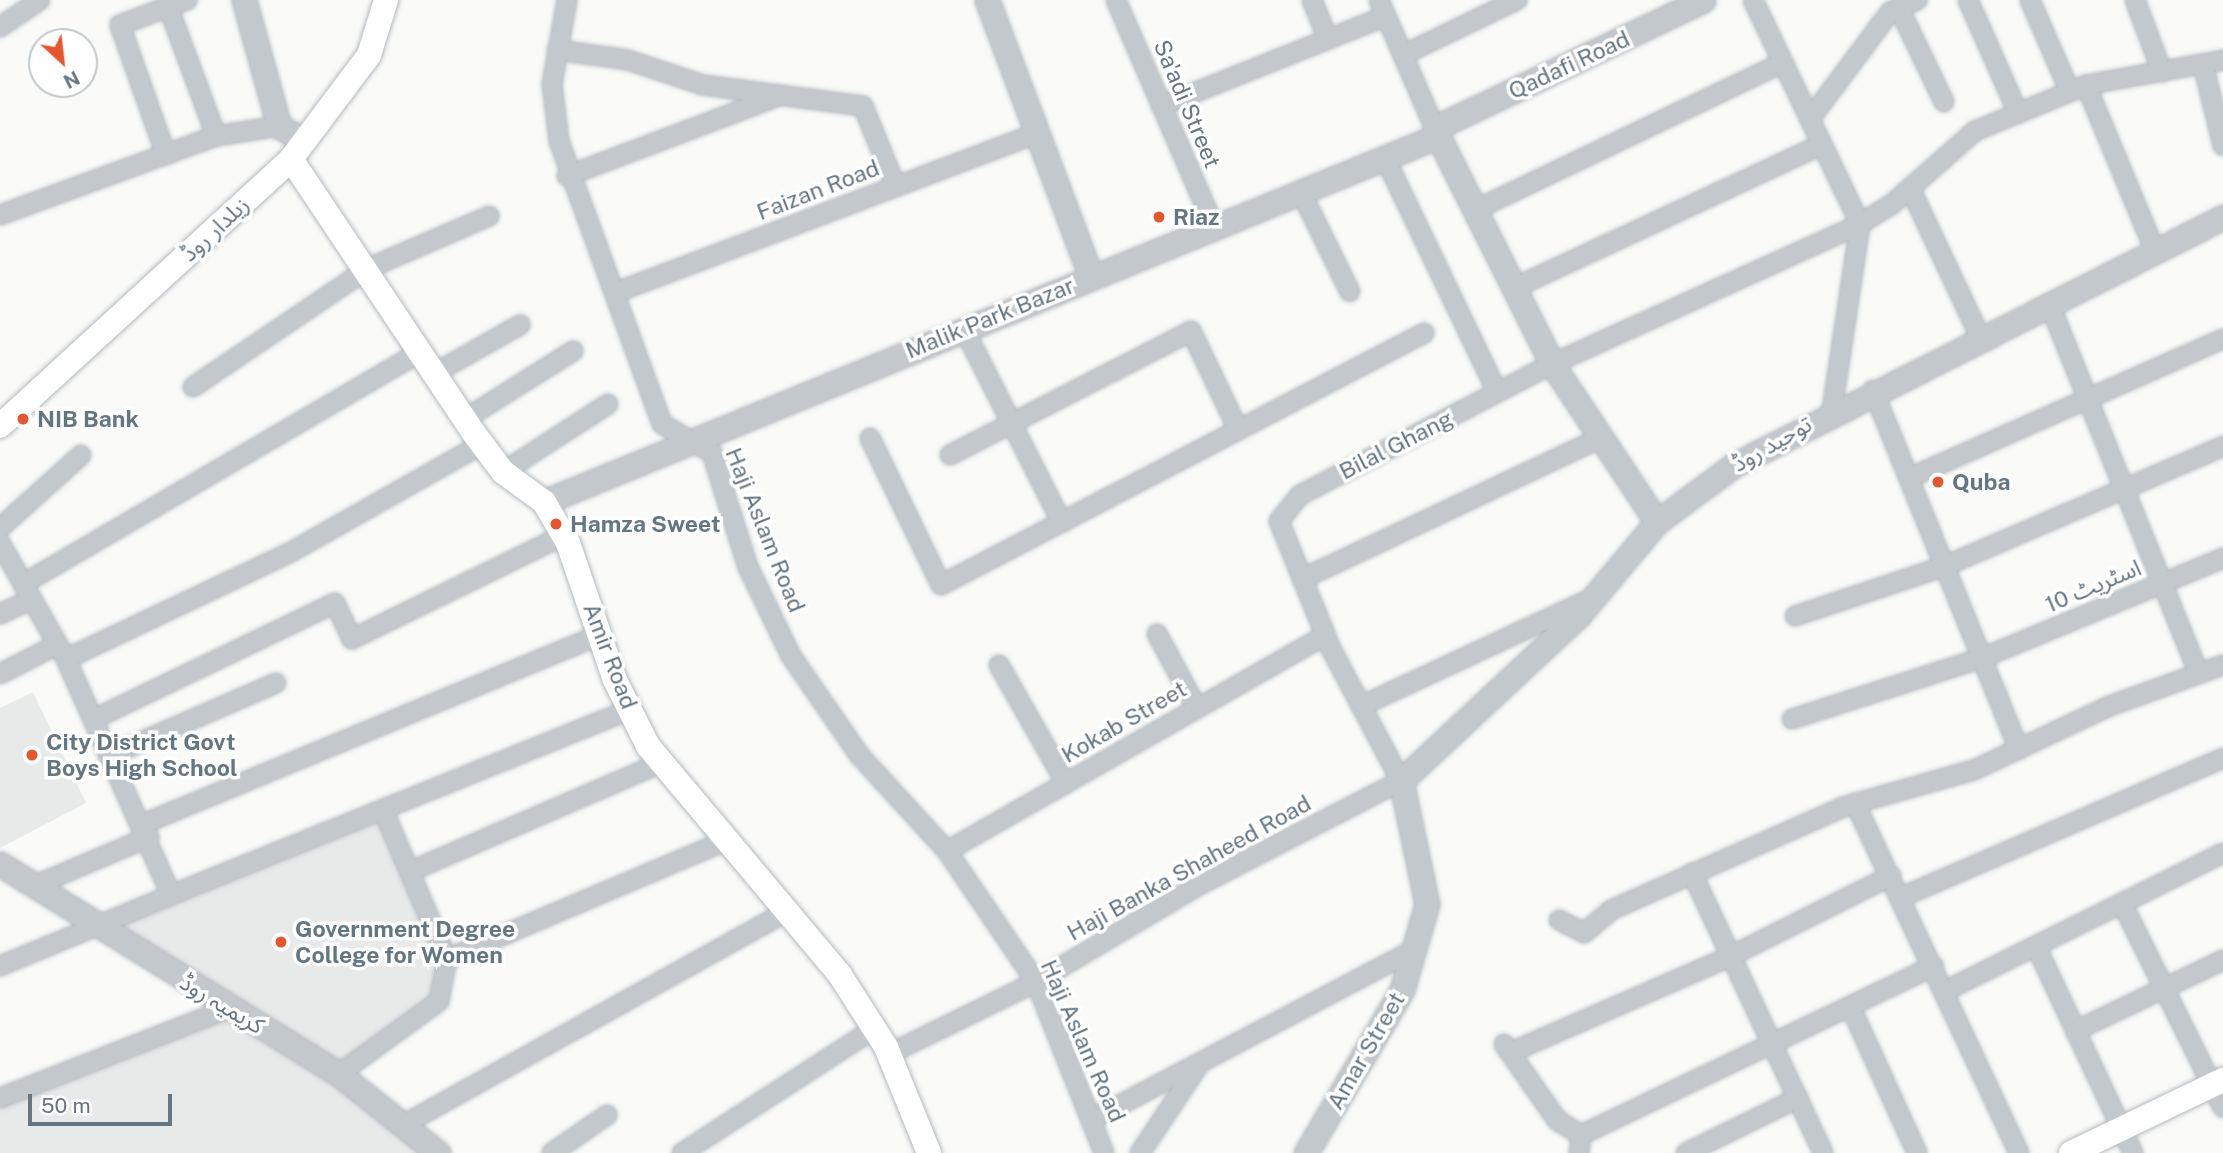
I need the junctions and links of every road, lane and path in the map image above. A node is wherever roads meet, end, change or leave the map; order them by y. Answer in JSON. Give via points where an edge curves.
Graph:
{"nodes":[{"id":1,"x":40,"y":0,"type":"edge"},
{"id":2,"x":187,"y":0,"type":"edge"},
{"id":3,"x":244,"y":0,"type":"edge"},
{"id":4,"x":386,"y":0,"type":"edge"},
{"id":5,"x":566,"y":0,"type":"edge"},
{"id":6,"x":987,"y":0,"type":"edge"},
{"id":7,"x":1116,"y":0,"type":"edge"},
{"id":8,"x":1312,"y":0,"type":"edge"},
{"id":9,"x":1517,"y":0,"type":"edge"},
{"id":10,"x":1703,"y":0,"type":"edge"},
{"id":11,"x":1753,"y":0,"type":"edge"},
{"id":12,"x":1917,"y":0,"type":"edge"},
{"id":13,"x":1968,"y":0,"type":"edge"},
{"id":14,"x":2030,"y":0,"type":"edge"},
{"id":15,"x":2135,"y":0,"type":"edge"},
{"id":16,"x":168,"y":6,"type":"junction"},
{"id":17,"x":1382,"y":8,"type":"edge"},
{"id":18,"x":1899,"y":8,"type":"junction"},
{"id":19,"x":0,"y":27,"type":"edge"},
{"id":20,"x":1328,"y":39,"type":"junction"},
{"id":21,"x":557,"y":50,"type":"junction"},
{"id":22,"x":1403,"y":55,"type":"junction"},
{"id":23,"x":2223,"y":61,"type":"edge"},
{"id":24,"x":1782,"y":63,"type":"junction"},
{"id":25,"x":2203,"y":64,"type":"junction"},
{"id":26,"x":2162,"y":72,"type":"junction"},
{"id":27,"x":2078,"y":89,"type":"junction"},
{"id":28,"x":779,"y":96,"type":"junction"},
{"id":29,"x":1944,"y":102,"type":"dead end"},
{"id":30,"x":1161,"y":106,"type":"junction"},
{"id":31,"x":2018,"y":113,"type":"junction"},
{"id":32,"x":1810,"y":119,"type":"junction"},
{"id":33,"x":279,"y":126,"type":"junction"},
{"id":34,"x":1436,"y":132,"type":"junction"},
{"id":35,"x":1037,"y":133,"type":"junction"},
{"id":36,"x":216,"y":136,"type":"junction"},
{"id":37,"x":1821,"y":145,"type":"junction"},
{"id":38,"x":2223,"y":146,"type":"edge"},
{"id":39,"x":298,"y":150,"type":"junction"},
{"id":40,"x":166,"y":155,"type":"junction"},
{"id":41,"x":1385,"y":158,"type":"junction"},
{"id":42,"x":567,"y":176,"type":"junction"},
{"id":43,"x":896,"y":187,"type":"junction"},
{"id":44,"x":1910,"y":188,"type":"junction"},
{"id":45,"x":1301,"y":192,"type":"junction"},
{"id":46,"x":3,"y":208,"type":"edge"},
{"id":47,"x":1475,"y":210,"type":"junction"},
{"id":48,"x":489,"y":216,"type":"dead end"},
{"id":49,"x":2223,"y":217,"type":"edge"},
{"id":50,"x":1860,"y":224,"type":"junction"},
{"id":51,"x":1214,"y":227,"type":"junction"},
{"id":52,"x":2155,"y":251,"type":"junction"},
{"id":53,"x":369,"y":268,"type":"junction"},
{"id":54,"x":1091,"y":277,"type":"junction"},
{"id":55,"x":1514,"y":288,"type":"junction"},
{"id":56,"x":617,"y":292,"type":"junction"},
{"id":57,"x":1350,"y":292,"type":"dead end"},
{"id":58,"x":2049,"y":303,"type":"junction"},
{"id":59,"x":520,"y":325,"type":"dead end"},
{"id":60,"x":964,"y":329,"type":"junction"},
{"id":61,"x":1424,"y":333,"type":"dead end"},
{"id":62,"x":1980,"y":337,"type":"junction"},
{"id":63,"x":2223,"y":339,"type":"edge"},
{"id":64,"x":422,"y":351,"type":"junction"},
{"id":65,"x":573,"y":351,"type":"dead end"},
{"id":66,"x":1552,"y":364,"type":"junction"},
{"id":67,"x":435,"y":373,"type":"junction"},
{"id":68,"x":193,"y":387,"type":"dead end"},
{"id":69,"x":1873,"y":390,"type":"junction"},
{"id":70,"x":1497,"y":392,"type":"junction"},
{"id":71,"x":2087,"y":398,"type":"junction"},
{"id":72,"x":608,"y":404,"type":"dead end"},
{"id":73,"x":1832,"y":410,"type":"junction"},
{"id":74,"x":465,"y":419,"type":"junction"},
{"id":75,"x":1011,"y":423,"type":"junction"},
{"id":76,"x":0,"y":426,"type":"edge"},
{"id":77,"x":1238,"y":429,"type":"junction"},
{"id":78,"x":870,"y":438,"type":"dead end"},
{"id":79,"x":692,"y":439,"type":"junction"},
{"id":80,"x":1598,"y":439,"type":"junction"},
{"id":81,"x":482,"y":444,"type":"junction"},
{"id":82,"x":2223,"y":446,"type":"edge"},
{"id":83,"x":81,"y":455,"type":"dead end"},
{"id":84,"x":950,"y":455,"type":"dead end"},
{"id":85,"x":503,"y":472,"type":"junction"},
{"id":86,"x":1909,"y":478,"type":"junction"},
{"id":87,"x":2122,"y":488,"type":"junction"},
{"id":88,"x":544,"y":502,"type":"junction"},
{"id":89,"x":1657,"y":522,"type":"junction"},
{"id":90,"x":1062,"y":523,"type":"junction"},
{"id":91,"x":0,"y":528,"type":"edge"},
{"id":92,"x":564,"y":535,"type":"junction"},
{"id":93,"x":0,"y":543,"type":"edge"},
{"id":94,"x":2223,"y":558,"type":"edge"},
{"id":95,"x":1945,"y":566,"type":"junction"},
{"id":96,"x":1302,"y":579,"type":"junction"},
{"id":97,"x":2160,"y":584,"type":"junction"},
{"id":98,"x":28,"y":591,"type":"junction"},
{"id":99,"x":1593,"y":598,"type":"junction"},
{"id":100,"x":0,"y":614,"type":"edge"},
{"id":101,"x":1795,"y":616,"type":"dead end"},
{"id":102,"x":1157,"y":634,"type":"dead end"},
{"id":103,"x":600,"y":635,"type":"junction"},
{"id":104,"x":1325,"y":635,"type":"junction"},
{"id":105,"x":62,"y":651,"type":"junction"},
{"id":106,"x":1982,"y":658,"type":"junction"},
{"id":107,"x":999,"y":665,"type":"dead end"},
{"id":108,"x":2223,"y":665,"type":"edge"},
{"id":109,"x":0,"y":674,"type":"edge"},
{"id":110,"x":2199,"y":674,"type":"junction"},
{"id":111,"x":276,"y":683,"type":"dead end"},
{"id":112,"x":1361,"y":706,"type":"junction"},
{"id":113,"x":1197,"y":708,"type":"junction"},
{"id":114,"x":630,"y":710,"type":"junction"},
{"id":115,"x":94,"y":719,"type":"junction"},
{"id":116,"x":1792,"y":719,"type":"dead end"},
{"id":117,"x":2019,"y":749,"type":"junction"},
{"id":118,"x":111,"y":755,"type":"junction"},
{"id":119,"x":2223,"y":758,"type":"edge"},
{"id":120,"x":661,"y":763,"type":"junction"},
{"id":121,"x":1401,"y":782,"type":"junction"},
{"id":122,"x":1066,"y":783,"type":"junction"},
{"id":123,"x":1855,"y":803,"type":"junction"},
{"id":124,"x":383,"y":810,"type":"junction"},
{"id":125,"x":146,"y":831,"type":"junction"},
{"id":126,"x":725,"y":841,"type":"junction"},
{"id":127,"x":947,"y":851,"type":"junction"},
{"id":128,"x":2223,"y":853,"type":"edge"},
{"id":129,"x":0,"y":864,"type":"edge"},
{"id":130,"x":411,"y":871,"type":"junction"},
{"id":131,"x":1692,"y":873,"type":"junction"},
{"id":132,"x":1891,"y":876,"type":"junction"},
{"id":133,"x":36,"y":886,"type":"junction"},
{"id":134,"x":171,"y":895,"type":"junction"},
{"id":135,"x":1902,"y":897,"type":"junction"},
{"id":136,"x":2122,"y":903,"type":"junction"},
{"id":137,"x":788,"y":911,"type":"junction"},
{"id":138,"x":1559,"y":920,"type":"dead end"},
{"id":139,"x":95,"y":926,"type":"junction"},
{"id":140,"x":2036,"y":946,"type":"junction"},
{"id":141,"x":1414,"y":950,"type":"junction"},
{"id":142,"x":1731,"y":956,"type":"junction"},
{"id":143,"x":447,"y":959,"type":"junction"},
{"id":144,"x":2223,"y":960,"type":"edge"},
{"id":145,"x":0,"y":966,"type":"edge"},
{"id":146,"x":1934,"y":966,"type":"junction"},
{"id":147,"x":1036,"y":982,"type":"junction"},
{"id":148,"x":2164,"y":988,"type":"junction"},
{"id":149,"x":1945,"y":991,"type":"junction"},
{"id":150,"x":1851,"y":1008,"type":"junction"},
{"id":151,"x":230,"y":1009,"type":"junction"},
{"id":152,"x":874,"y":1029,"type":"junction"},
{"id":153,"x":2075,"y":1031,"type":"junction"},
{"id":154,"x":1773,"y":1046,"type":"junction"},
{"id":155,"x":889,"y":1054,"type":"junction"},
{"id":156,"x":1200,"y":1063,"type":"junction"},
{"id":157,"x":339,"y":1074,"type":"junction"},
{"id":158,"x":2219,"y":1091,"type":"edge"},
{"id":159,"x":0,"y":1098,"type":"edge"},
{"id":160,"x":1798,"y":1098,"type":"junction"},
{"id":161,"x":607,"y":1115,"type":"dead end"},
{"id":162,"x":1095,"y":1118,"type":"junction"},
{"id":163,"x":403,"y":1125,"type":"junction"},
{"id":164,"x":2121,"y":1129,"type":"junction"},
{"id":165,"x":1581,"y":1135,"type":"junction"},
{"id":166,"x":438,"y":1153,"type":"edge"},
{"id":167,"x":552,"y":1153,"type":"edge"},
{"id":168,"x":681,"y":1153,"type":"edge"},
{"id":169,"x":929,"y":1153,"type":"edge"},
{"id":170,"x":1104,"y":1153,"type":"edge"},
{"id":171,"x":1140,"y":1153,"type":"edge"},
{"id":172,"x":1306,"y":1153,"type":"edge"},
{"id":173,"x":1579,"y":1153,"type":"edge"},
{"id":174,"x":1686,"y":1153,"type":"edge"},
{"id":175,"x":1823,"y":1153,"type":"edge"},
{"id":176,"x":1917,"y":1153,"type":"edge"},
{"id":177,"x":2019,"y":1153,"type":"edge"},
{"id":178,"x":2071,"y":1153,"type":"edge"},
{"id":179,"x":2133,"y":1153,"type":"edge"}],
"edges":[{"from":1,"to":19,"type":"street"},
{"from":2,"to":16,"type":"street"},
{"from":3,"to":33,"type":"street"},
{"from":4,"to":39,"type":"main road","name":"زیلدار روڈ","via":[[369,55]]},
{"from":5,"to":21,"type":"street","name":"Haji Aslam Road"},
{"from":6,"to":35,"type":"street"},
{"from":7,"to":30,"type":"street","name":"Sa'adi Street"},
{"from":8,"to":20,"type":"street"},
{"from":9,"to":22,"type":"street"},
{"from":10,"to":34,"type":"street","name":"Qadafi Road"},
{"from":11,"to":24,"type":"street"},
{"from":12,"to":18,"type":"street"},
{"from":13,"to":31,"type":"street"},
{"from":14,"to":27,"type":"street"},
{"from":15,"to":26,"type":"street"},
{"from":16,"to":36,"type":"street"},
{"from":16,"to":40,"type":"street","via":[[120,25]]},
{"from":17,"to":20,"type":"street"},
{"from":17,"to":22,"type":"street"},
{"from":18,"to":29,"type":"street"},
{"from":18,"to":32,"type":"street","via":[[1847,64]]},
{"from":20,"to":30,"type":"street"},
{"from":21,"to":28,"type":"street"},
{"from":21,"to":42,"type":"street","name":"Haji Aslam Road","via":[[552,84]]},
{"from":22,"to":34,"type":"street"},
{"from":23,"to":25,"type":"street","name":"Bilal Ghang"},
{"from":24,"to":32,"type":"street"},
{"from":24,"to":47,"type":"street"},
{"from":25,"to":26,"type":"street","name":"Bilal Ghang"},
{"from":25,"to":38,"type":"street"},
{"from":26,"to":27,"type":"street","name":"Bilal Ghang"},
{"from":27,"to":31,"type":"street","name":"Bilal Ghang"},
{"from":27,"to":52,"type":"street"},
{"from":28,"to":42,"type":"street"},
{"from":28,"to":43,"type":"street","via":[[868,109]]},
{"from":30,"to":51,"type":"street","name":"Sa'adi Street"},
{"from":31,"to":44,"type":"street","name":"Bilal Ghang","via":[[1975,131]]},
{"from":32,"to":37,"type":"street"},
{"from":33,"to":36,"type":"street"},
{"from":33,"to":39,"type":"street"},
{"from":34,"to":41,"type":"street","name":"Malik Park Bazar"},
{"from":34,"to":47,"type":"street"},
{"from":35,"to":43,"type":"street","name":"Faizan Road"},
{"from":35,"to":54,"type":"street"},
{"from":36,"to":40,"type":"street"},
{"from":37,"to":50,"type":"street"},
{"from":37,"to":55,"type":"street"},
{"from":39,"to":53,"type":"main road","name":"Amir Road"},
{"from":39,"to":76,"type":"main road","name":"زیلدار روڈ"},
{"from":40,"to":46,"type":"street"},
{"from":41,"to":45,"type":"street","name":"Malik Park Bazar"},
{"from":41,"to":70,"type":"street"},
{"from":42,"to":56,"type":"street","name":"Haji Aslam Road"},
{"from":43,"to":56,"type":"street","name":"Faizan Road"},
{"from":44,"to":50,"type":"street","name":"Bilal Ghang"},
{"from":44,"to":62,"type":"street"},
{"from":45,"to":51,"type":"street","name":"Malik Park Bazar"},
{"from":45,"to":57,"type":"street"},
{"from":47,"to":55,"type":"street"},
{"from":48,"to":53,"type":"street"},
{"from":49,"to":52,"type":"street","name":"توحید روڈ"},
{"from":50,"to":66,"type":"street","name":"Bilal Ghang"},
{"from":50,"to":73,"type":"street"},
{"from":51,"to":54,"type":"street","name":"Malik Park Bazar"},
{"from":52,"to":58,"type":"street","name":"توحید روڈ"},
{"from":53,"to":64,"type":"main road","name":"Amir Road"},
{"from":53,"to":68,"type":"street"},
{"from":54,"to":60,"type":"street","name":"Malik Park Bazar"},
{"from":55,"to":66,"type":"street"},
{"from":56,"to":79,"type":"street","name":"Haji Aslam Road","via":[[662,424]]},
{"from":58,"to":62,"type":"street","name":"توحید روڈ"},
{"from":58,"to":71,"type":"street"},
{"from":59,"to":67,"type":"street"},
{"from":60,"to":75,"type":"street"},
{"from":60,"to":79,"type":"street","name":"Malik Park Bazar"},
{"from":61,"to":77,"type":"street"},
{"from":62,"to":69,"type":"street","name":"توحید روڈ"},
{"from":63,"to":71,"type":"street"},
{"from":64,"to":67,"type":"main road","name":"Amir Road"},
{"from":64,"to":98,"type":"street"},
{"from":65,"to":74,"type":"street"},
{"from":66,"to":70,"type":"street","name":"Bilal Ghang"},
{"from":66,"to":80,"type":"street"},
{"from":67,"to":74,"type":"main road","name":"Amir Road"},
{"from":69,"to":73,"type":"street","name":"توحید روڈ"},
{"from":69,"to":86,"type":"street"},
{"from":70,"to":96,"type":"street","name":"Bilal Ghang","via":[[1300,495],[1279,521]]},
{"from":71,"to":86,"type":"street"},
{"from":71,"to":87,"type":"street"},
{"from":72,"to":85,"type":"street"},
{"from":73,"to":89,"type":"street","name":"توحید روڈ","via":[[1734,464]]},
{"from":74,"to":81,"type":"main road","name":"Amir Road"},
{"from":75,"to":77,"type":"street","via":[[1191,331]]},
{"from":75,"to":84,"type":"street"},
{"from":75,"to":90,"type":"street"},
{"from":77,"to":90,"type":"street"},
{"from":78,"to":90,"type":"street","via":[[941,585]]},
{"from":79,"to":88,"type":"street","name":"Malik Park Bazar"},
{"from":79,"to":127,"type":"street","name":"Haji Aslam Road","via":[[712,453],[748,566],[791,656],[860,756]]},
{"from":80,"to":89,"type":"street"},
{"from":80,"to":96,"type":"street"},
{"from":81,"to":85,"type":"main road","name":"Amir Road"},
{"from":81,"to":105,"type":"street","via":[[291,552]]},
{"from":82,"to":87,"type":"street"},
{"from":83,"to":91,"type":"street"},
{"from":85,"to":88,"type":"main road","name":"Amir Road"},
{"from":86,"to":95,"type":"street"},
{"from":87,"to":95,"type":"street"},
{"from":87,"to":97,"type":"street"},
{"from":88,"to":92,"type":"main road","name":"Amir Road"},
{"from":89,"to":99,"type":"street","name":"توحید روڈ"},
{"from":92,"to":103,"type":"main road","name":"Amir Road"},
{"from":92,"to":115,"type":"street","via":[[352,639],[335,603]]},
{"from":93,"to":98,"type":"street"},
{"from":94,"to":97,"type":"street","name":"اسٹریٹ 10"},
{"from":95,"to":101,"type":"street"},
{"from":95,"to":106,"type":"street"},
{"from":96,"to":104,"type":"street","name":"Bilal Ghang"},
{"from":97,"to":106,"type":"street","name":"اسٹریٹ 10"},
{"from":97,"to":110,"type":"street"},
{"from":98,"to":100,"type":"street"},
{"from":98,"to":105,"type":"street"},
{"from":99,"to":112,"type":"street"},
{"from":99,"to":121,"type":"street","name":"توحید روڈ"},
{"from":102,"to":113,"type":"street"},
{"from":103,"to":114,"type":"main road","name":"Amir Road"},
{"from":103,"to":125,"type":"street"},
{"from":104,"to":112,"type":"street","name":"Bilal Ghang"},
{"from":104,"to":113,"type":"street","name":"Kokab Street"},
{"from":105,"to":109,"type":"street"},
{"from":105,"to":115,"type":"street"},
{"from":106,"to":116,"type":"street","name":"اسٹریٹ 10"},
{"from":106,"to":117,"type":"street"},
{"from":107,"to":122,"type":"street"},
{"from":108,"to":110,"type":"street"},
{"from":110,"to":117,"type":"street","via":[[2107,707]]},
{"from":111,"to":118,"type":"street"},
{"from":112,"to":121,"type":"street","name":"Bilal Ghang"},
{"from":113,"to":122,"type":"street","name":"Kokab Street"},
{"from":114,"to":120,"type":"main road","name":"Amir Road"},
{"from":114,"to":124,"type":"street"},
{"from":115,"to":118,"type":"street"},
{"from":117,"to":123,"type":"street","via":[[1974,770]]},
{"from":118,"to":125,"type":"street"},
{"from":119,"to":135,"type":"street"},
{"from":120,"to":126,"type":"main road","name":"Amir Road"},
{"from":120,"to":130,"type":"street"},
{"from":121,"to":141,"type":"street","name":"Amar Street","via":[[1427,904]]},
{"from":121,"to":147,"type":"street","name":"Haji Banka Shaheed Road","via":[[1203,883]]},
{"from":122,"to":127,"type":"street","name":"Kokab Street"},
{"from":123,"to":131,"type":"street"},
{"from":123,"to":132,"type":"street"},
{"from":124,"to":130,"type":"street"},
{"from":124,"to":134,"type":"street"},
{"from":125,"to":133,"type":"street"},
{"from":125,"to":134,"type":"street"},
{"from":126,"to":137,"type":"main road","name":"Amir Road"},
{"from":126,"to":143,"type":"street"},
{"from":127,"to":147,"type":"street","name":"Haji Aslam Road"},
{"from":128,"to":136,"type":"street"},
{"from":129,"to":133,"type":"street","name":"کریمیہ روڈ"},
{"from":130,"to":143,"type":"street"},
{"from":131,"to":138,"type":"street","via":[[1611,910],[1584,933]]},
{"from":131,"to":142,"type":"street"},
{"from":132,"to":135,"type":"street"},
{"from":132,"to":142,"type":"street"},
{"from":133,"to":139,"type":"street","name":"کریمیہ روڈ"},
{"from":134,"to":139,"type":"street"},
{"from":135,"to":146,"type":"street"},
{"from":136,"to":140,"type":"street"},
{"from":136,"to":148,"type":"street"},
{"from":137,"to":152,"type":"main road","name":"Amir Road"},
{"from":137,"to":163,"type":"street"},
{"from":139,"to":145,"type":"street"},
{"from":139,"to":151,"type":"street","name":"کریمیہ روڈ"},
{"from":140,"to":149,"type":"street"},
{"from":140,"to":153,"type":"street"},
{"from":141,"to":156,"type":"street"},
{"from":141,"to":172,"type":"street","name":"Amar Street","via":[[1402,990]]},
{"from":142,"to":154,"type":"street"},
{"from":142,"to":165,"type":"street","via":[[1509,1047],[1558,1119]]},
{"from":143,"to":157,"type":"street","via":[[439,1001]]},
{"from":144,"to":148,"type":"street"},
{"from":146,"to":149,"type":"street"},
{"from":146,"to":150,"type":"street"},
{"from":147,"to":155,"type":"street","name":"Haji Banka Shaheed Road"},
{"from":147,"to":162,"type":"street","name":"Haji Aslam Road"},
{"from":148,"to":153,"type":"street"},
{"from":148,"to":158,"type":"street"},
{"from":149,"to":177,"type":"street"},
{"from":150,"to":154,"type":"street"},
{"from":150,"to":176,"type":"street"},
{"from":151,"to":157,"type":"street","name":"کریمیہ روڈ"},
{"from":151,"to":159,"type":"street"},
{"from":152,"to":155,"type":"main road","name":"Amir Road"},
{"from":152,"to":168,"type":"street"},
{"from":153,"to":164,"type":"street"},
{"from":154,"to":160,"type":"street"},
{"from":154,"to":165,"type":"street"},
{"from":155,"to":169,"type":"main road","name":"Amir Road"},
{"from":156,"to":162,"type":"street"},
{"from":156,"to":171,"type":"street"},
{"from":157,"to":163,"type":"street","name":"کریمیہ روڈ"},
{"from":158,"to":164,"type":"main road"},
{"from":160,"to":174,"type":"street"},
{"from":160,"to":175,"type":"street"},
{"from":161,"to":167,"type":"street"},
{"from":162,"to":170,"type":"street","name":"Haji Aslam Road"},
{"from":163,"to":166,"type":"street","name":"کریمیہ روڈ"},
{"from":164,"to":178,"type":"main road"},
{"from":164,"to":179,"type":"street"},
{"from":165,"to":173,"type":"street"}]}
